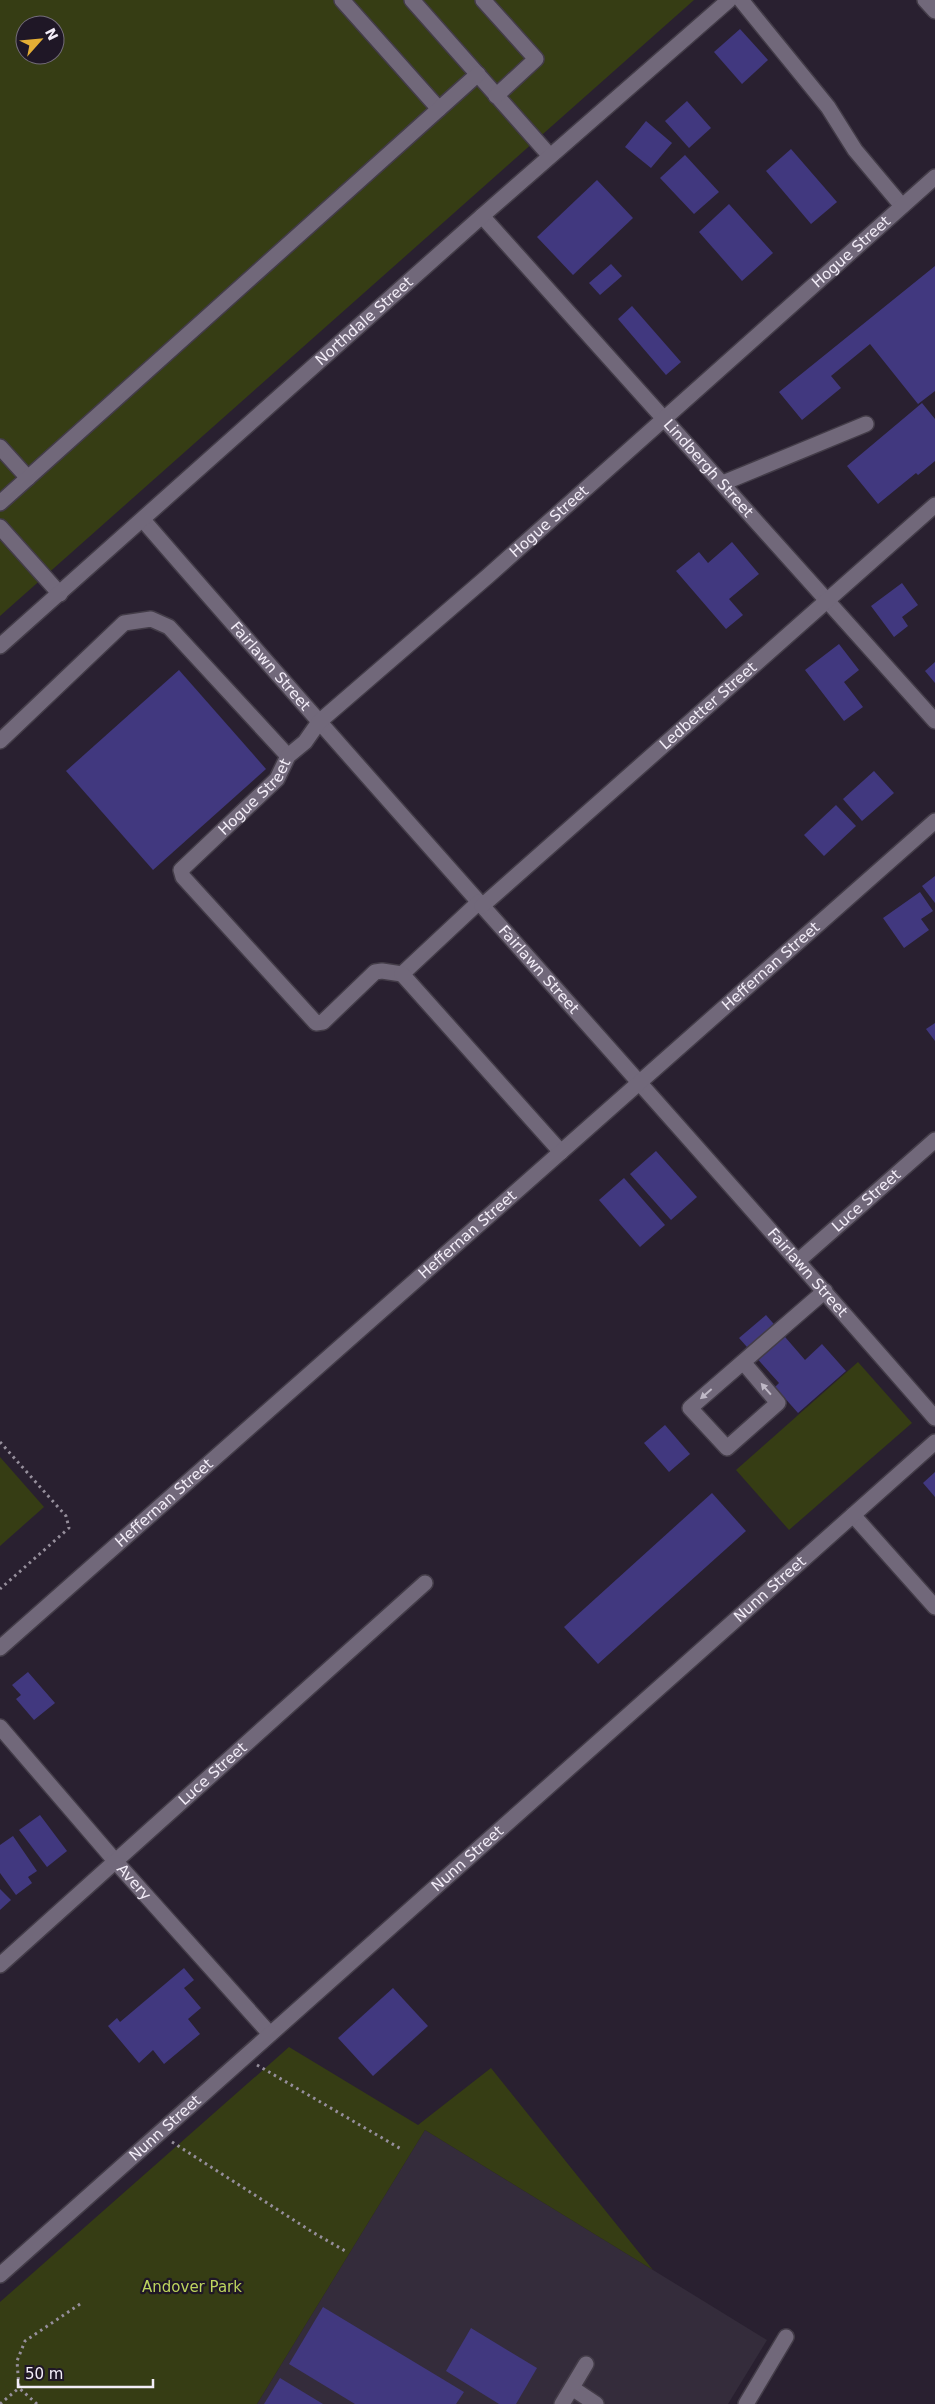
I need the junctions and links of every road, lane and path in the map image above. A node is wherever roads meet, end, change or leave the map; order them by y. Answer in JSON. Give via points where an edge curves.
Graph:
{"nodes":[{"id":1,"x":342,"y":0,"type":"edge"},
{"id":2,"x":412,"y":0,"type":"edge"},
{"id":3,"x":483,"y":0,"type":"edge"},
{"id":4,"x":729,"y":0,"type":"edge"},
{"id":5,"x":741,"y":0,"type":"edge"},
{"id":6,"x":925,"y":0,"type":"edge"},
{"id":7,"x":935,"y":11,"type":"edge"},
{"id":8,"x":478,"y":74,"type":"junction"},
{"id":9,"x":496,"y":96,"type":"junction"},
{"id":10,"x":439,"y":109,"type":"junction"},
{"id":11,"x":550,"y":156,"type":"junction"},
{"id":12,"x":935,"y":177,"type":"edge"},
{"id":13,"x":902,"y":206,"type":"junction"},
{"id":14,"x":482,"y":216,"type":"junction"},
{"id":15,"x":665,"y":418,"type":"junction"},
{"id":16,"x":866,"y":424,"type":"dead end"},
{"id":17,"x":0,"y":447,"type":"edge"},
{"id":18,"x":28,"y":478,"type":"junction"},
{"id":19,"x":723,"y":483,"type":"junction"},
{"id":20,"x":0,"y":503,"type":"edge"},
{"id":21,"x":935,"y":505,"type":"edge"},
{"id":22,"x":143,"y":520,"type":"junction"},
{"id":23,"x":0,"y":527,"type":"edge"},
{"id":24,"x":60,"y":594,"type":"junction"},
{"id":25,"x":828,"y":600,"type":"junction"},
{"id":26,"x":0,"y":646,"type":"edge"},
{"id":27,"x":935,"y":721,"type":"edge"},
{"id":28,"x":319,"y":722,"type":"junction"},
{"id":29,"x":0,"y":741,"type":"edge"},
{"id":30,"x":288,"y":756,"type":"junction"},
{"id":31,"x":935,"y":821,"type":"edge"},
{"id":32,"x":480,"y":904,"type":"junction"},
{"id":33,"x":402,"y":974,"type":"junction"},
{"id":34,"x":639,"y":1083,"type":"junction"},
{"id":35,"x":935,"y":1140,"type":"edge"},
{"id":36,"x":560,"y":1152,"type":"junction"},
{"id":37,"x":798,"y":1261,"type":"junction"},
{"id":38,"x":825,"y":1291,"type":"junction"},
{"id":39,"x":743,"y":1362,"type":"junction"},
{"id":40,"x":935,"y":1418,"type":"edge"},
{"id":41,"x":0,"y":1442,"type":"edge"},
{"id":42,"x":935,"y":1442,"type":"edge"},
{"id":43,"x":853,"y":1515,"type":"junction"},
{"id":44,"x":426,"y":1583,"type":"dead end"},
{"id":45,"x":0,"y":1590,"type":"edge"},
{"id":46,"x":935,"y":1607,"type":"edge"},
{"id":47,"x":0,"y":1648,"type":"edge"},
{"id":48,"x":0,"y":1727,"type":"edge"},
{"id":49,"x":116,"y":1862,"type":"junction"},
{"id":50,"x":0,"y":1965,"type":"edge"},
{"id":51,"x":270,"y":2034,"type":"junction"},
{"id":52,"x":244,"y":2058,"type":"junction"},
{"id":53,"x":159,"y":2133,"type":"junction"},
{"id":54,"x":401,"y":2149,"type":"dead end"},
{"id":55,"x":347,"y":2252,"type":"dead end"},
{"id":56,"x":0,"y":2275,"type":"edge"},
{"id":57,"x":83,"y":2302,"type":"dead end"},
{"id":58,"x":786,"y":2337,"type":"dead end"},
{"id":59,"x":586,"y":2364,"type":"dead end"},
{"id":60,"x":18,"y":2388,"type":"junction"},
{"id":61,"x":572,"y":2388,"type":"junction"},
{"id":62,"x":0,"y":2404,"type":"edge"},
{"id":63,"x":37,"y":2404,"type":"edge"},
{"id":64,"x":562,"y":2404,"type":"edge"},
{"id":65,"x":596,"y":2404,"type":"edge"},
{"id":66,"x":746,"y":2404,"type":"edge"}],
"edges":[{"from":1,"to":10,"type":"street"},
{"from":2,"to":8,"type":"street"},
{"from":3,"to":9,"type":"street","via":[[536,58]]},
{"from":4,"to":11,"type":"street","name":"Northdale Street"},
{"from":5,"to":13,"type":"street","via":[[828,107],[854,150]]},
{"from":6,"to":7,"type":"street"},
{"from":8,"to":9,"type":"street"},
{"from":8,"to":10,"type":"street"},
{"from":9,"to":11,"type":"street"},
{"from":10,"to":18,"type":"street"},
{"from":11,"to":14,"type":"street","name":"Northdale Street"},
{"from":12,"to":13,"type":"street","name":"Hogue Street"},
{"from":13,"to":15,"type":"street","name":"Hogue Street"},
{"from":14,"to":15,"type":"street","name":"Lindbergh Street"},
{"from":14,"to":22,"type":"street","name":"Northdale Street"},
{"from":15,"to":19,"type":"street","name":"Lindbergh Street"},
{"from":15,"to":28,"type":"street","name":"Hogue Street"},
{"from":16,"to":19,"type":"street"},
{"from":17,"to":18,"type":"street"},
{"from":18,"to":20,"type":"street"},
{"from":19,"to":25,"type":"street","name":"Lindbergh Street"},
{"from":21,"to":25,"type":"street","name":"Ledbetter Street"},
{"from":22,"to":24,"type":"street","name":"Northdale Street"},
{"from":22,"to":28,"type":"street","name":"Fairlawn Street"},
{"from":23,"to":24,"type":"street"},
{"from":24,"to":26,"type":"street","name":"Northdale Street"},
{"from":25,"to":27,"type":"street","name":"Lindbergh Street"},
{"from":25,"to":32,"type":"street","name":"Ledbetter Street"},
{"from":28,"to":30,"type":"street","name":"Hogue Street","via":[[305,742]]},
{"from":28,"to":32,"type":"street","name":"Fairlawn Street"},
{"from":29,"to":30,"type":"street","via":[[124,623],[151,619],[169,627]]},
{"from":30,"to":33,"type":"street","name":"Hogue Street","via":[[277,779],[181,870],[182,877],[316,1023],[323,1022],[375,972]]},
{"from":31,"to":34,"type":"street","name":"Heffernan Street"},
{"from":32,"to":33,"type":"street","name":"Ledbetter Street"},
{"from":32,"to":34,"type":"street","name":"Fairlawn Street"},
{"from":33,"to":36,"type":"street"},
{"from":34,"to":36,"type":"street","name":"Heffernan Street"},
{"from":34,"to":37,"type":"street","name":"Fairlawn Street"},
{"from":35,"to":37,"type":"street","name":"Luce Street"},
{"from":36,"to":47,"type":"street","name":"Heffernan Street"},
{"from":37,"to":38,"type":"street","name":"Fairlawn Street"},
{"from":38,"to":39,"type":"street"},
{"from":38,"to":40,"type":"street","name":"Fairlawn Street"},
{"from":39,"to":39,"type":"street","one_way":true,"via":[[690,1408],[727,1448],[778,1403]]},
{"from":41,"to":45,"type":"path","via":[[66,1516],[69,1528]]},
{"from":42,"to":43,"type":"street","name":"Nunn Street"},
{"from":43,"to":46,"type":"street"},
{"from":43,"to":51,"type":"street","name":"Nunn Street"},
{"from":44,"to":49,"type":"street","name":"Luce Street"},
{"from":48,"to":49,"type":"street","name":"Avery"},
{"from":49,"to":50,"type":"street","name":"Luce Street"},
{"from":49,"to":51,"type":"street","name":"Avery"},
{"from":51,"to":52,"type":"street","name":"Nunn Street"},
{"from":52,"to":53,"type":"street","name":"Nunn Street"},
{"from":52,"to":54,"type":"path"},
{"from":53,"to":55,"type":"path"},
{"from":53,"to":56,"type":"street","name":"Nunn Street"},
{"from":57,"to":60,"type":"path","via":[[25,2341],[17,2361]]},
{"from":58,"to":66,"type":"street"},
{"from":59,"to":61,"type":"street"},
{"from":60,"to":62,"type":"path"},
{"from":60,"to":63,"type":"path"},
{"from":61,"to":64,"type":"street"},
{"from":61,"to":65,"type":"street"}]}
